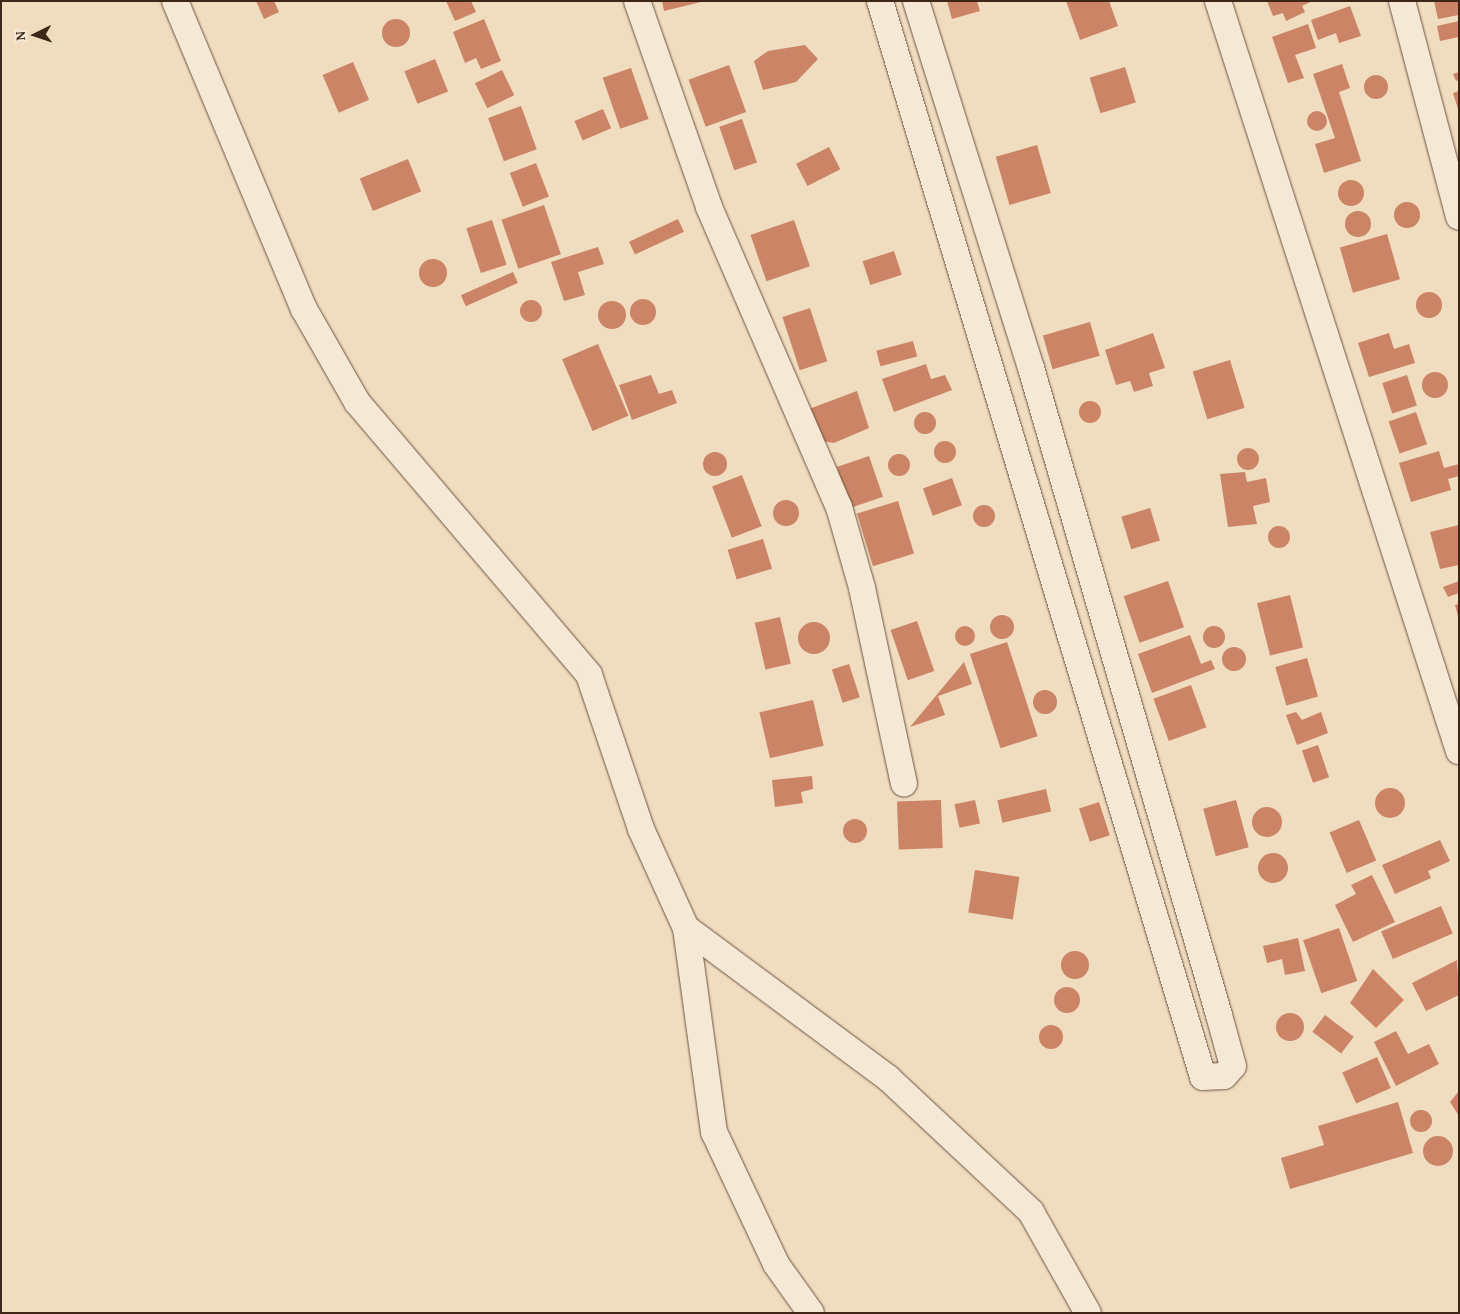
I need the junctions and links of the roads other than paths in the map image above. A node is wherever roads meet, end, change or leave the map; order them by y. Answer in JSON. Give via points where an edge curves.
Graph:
{"nodes":[{"id":1,"x":175,"y":1,"type":"edge"},
{"id":2,"x":637,"y":1,"type":"edge"},
{"id":3,"x":880,"y":1,"type":"edge"},
{"id":4,"x":916,"y":1,"type":"edge"},
{"id":5,"x":1218,"y":1,"type":"edge"},
{"id":6,"x":1402,"y":1,"type":"edge"},
{"id":7,"x":944,"y":94,"type":"junction"},
{"id":8,"x":910,"y":104,"type":"junction"},
{"id":9,"x":1459,"y":217,"type":"edge"},
{"id":10,"x":1030,"y":368,"type":"junction"},
{"id":11,"x":993,"y":379,"type":"junction"},
{"id":12,"x":1459,"y":751,"type":"edge"},
{"id":13,"x":904,"y":784,"type":"dead end"},
{"id":14,"x":686,"y":928,"type":"junction"},
{"id":15,"x":811,"y":1313,"type":"edge"},
{"id":16,"x":1088,"y":1313,"type":"edge"}],
"edges":[{"from":1,"to":14,"type":"street","via":[[304,309],[357,402],[589,675],[640,829]]},
{"from":2,"to":13,"type":"street","via":[[709,207],[839,507],[862,588]]},
{"from":3,"to":8,"type":"street"},
{"from":4,"to":7,"type":"street"},
{"from":5,"to":12,"type":"street"},
{"from":6,"to":9,"type":"street"},
{"from":7,"to":8,"type":"street"},
{"from":7,"to":10,"type":"street"},
{"from":8,"to":11,"type":"street"},
{"from":10,"to":11,"type":"street"},
{"from":10,"to":11,"type":"street","via":[[1233,1066],[1224,1076],[1203,1078]]},
{"from":14,"to":15,"type":"street","via":[[714,1132],[776,1264]]},
{"from":14,"to":16,"type":"street","via":[[888,1078],[1031,1212]]}]}
